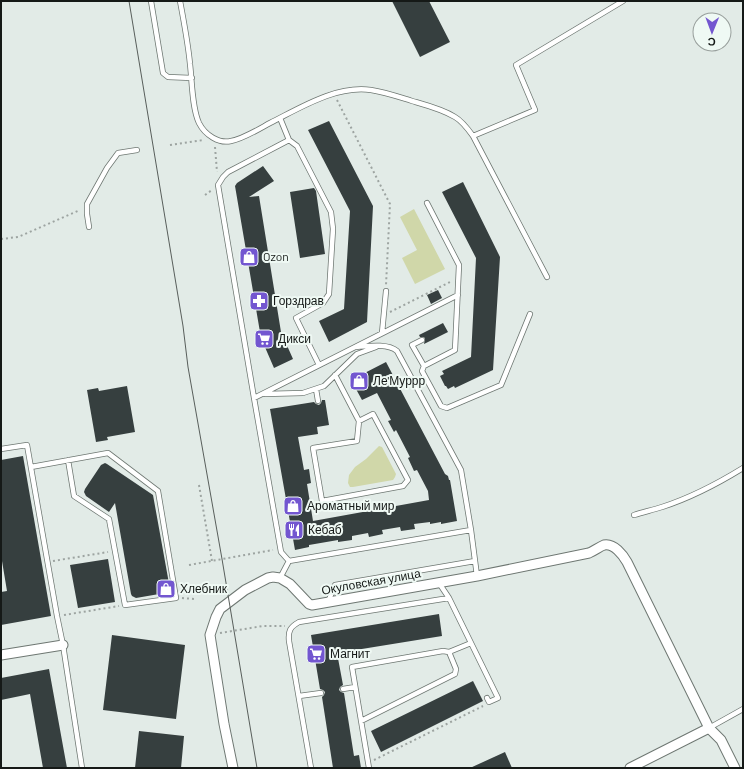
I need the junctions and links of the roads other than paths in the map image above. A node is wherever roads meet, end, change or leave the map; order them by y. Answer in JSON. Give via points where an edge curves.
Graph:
{"nodes":[{"id":1,"x":151,"y":1,"type":"edge"},
{"id":2,"x":180,"y":1,"type":"edge"},
{"id":3,"x":623,"y":1,"type":"edge"},
{"id":4,"x":192,"y":78,"type":"junction"},
{"id":5,"x":280,"y":118,"type":"junction"},
{"id":6,"x":473,"y":136,"type":"junction"},
{"id":7,"x":289,"y":140,"type":"junction"},
{"id":8,"x":137,"y":150,"type":"dead end"},
{"id":9,"x":427,"y":203,"type":"dead end"},
{"id":10,"x":90,"y":227,"type":"dead end"},
{"id":11,"x":547,"y":277,"type":"dead end"},
{"id":12,"x":386,"y":291,"type":"road end"},
{"id":13,"x":458,"y":295,"type":"junction"},
{"id":14,"x":530,"y":314,"type":"dead end"},
{"id":15,"x":382,"y":333,"type":"junction"},
{"id":16,"x":422,"y":340,"type":"dead end"},
{"id":17,"x":356,"y":346,"type":"junction"},
{"id":18,"x":379,"y":346,"type":"junction"},
{"id":19,"x":319,"y":366,"type":"junction"},
{"id":20,"x":424,"y":366,"type":"junction"},
{"id":21,"x":335,"y":376,"type":"junction"},
{"id":22,"x":316,"y":389,"type":"junction"},
{"id":23,"x":262,"y":394,"type":"junction"},
{"id":24,"x":254,"y":398,"type":"junction"},
{"id":25,"x":318,"y":401,"type":"dead end"},
{"id":26,"x":359,"y":421,"type":"junction"},
{"id":27,"x":1,"y":449,"type":"edge"},
{"id":28,"x":68,"y":460,"type":"junction"},
{"id":29,"x":31,"y":467,"type":"junction"},
{"id":30,"x":743,"y":468,"type":"edge"},
{"id":31,"x":634,"y":515,"type":"dead end"},
{"id":32,"x":471,"y":530,"type":"junction"},
{"id":33,"x":289,"y":561,"type":"junction"},
{"id":34,"x":475,"y":561,"type":"junction"},
{"id":35,"x":477,"y":576,"type":"junction"},
{"id":36,"x":280,"y":578,"type":"junction"},
{"id":37,"x":439,"y":582,"type":"junction"},
{"id":38,"x":449,"y":598,"type":"junction"},
{"id":39,"x":328,"y":602,"type":"junction"},
{"id":40,"x":471,"y":643,"type":"junction"},
{"id":41,"x":63,"y":645,"type":"junction"},
{"id":42,"x":449,"y":652,"type":"junction"},
{"id":43,"x":1,"y":655,"type":"edge"},
{"id":44,"x":355,"y":688,"type":"junction"},
{"id":45,"x":343,"y":689,"type":"dead end"},
{"id":46,"x":321,"y":693,"type":"dead end"},
{"id":47,"x":298,"y":696,"type":"junction"},
{"id":48,"x":488,"y":700,"type":"road end"},
{"id":49,"x":743,"y":709,"type":"edge"},
{"id":50,"x":361,"y":721,"type":"junction"},
{"id":51,"x":709,"y":728,"type":"junction"},
{"id":52,"x":369,"y":765,"type":"edge"},
{"id":53,"x":82,"y":768,"type":"edge"},
{"id":54,"x":232,"y":768,"type":"edge"},
{"id":55,"x":311,"y":768,"type":"edge"},
{"id":56,"x":630,"y":768,"type":"edge"},
{"id":57,"x":735,"y":768,"type":"edge"}],
"edges":[{"from":1,"to":4,"type":"lane","via":[[163,73],[168,77]]},
{"from":2,"to":4,"type":"lane"},
{"from":3,"to":6,"type":"lane","via":[[516,65],[534,110]]},
{"from":4,"to":5,"type":"lane","via":[[195,108],[200,124],[214,139],[231,141]]},
{"from":5,"to":6,"type":"lane","via":[[310,102],[334,94],[357,89],[371,90],[441,110],[465,125]]},
{"from":5,"to":7,"type":"lane"},
{"from":6,"to":11,"type":"lane"},
{"from":7,"to":19,"type":"lane","via":[[298,146],[331,212],[333,229],[329,294],[323,303],[296,318]]},
{"from":7,"to":24,"type":"lane","via":[[228,172],[218,185]]},
{"from":8,"to":10,"type":"lane","via":[[118,153],[107,168],[87,204]]},
{"from":9,"to":13,"type":"lane","via":[[459,265]]},
{"from":12,"to":15,"type":"lane"},
{"from":13,"to":15,"type":"lane"},
{"from":13,"to":20,"type":"lane","via":[[456,350]]},
{"from":14,"to":20,"type":"lane","via":[[501,385],[447,408],[441,406],[422,371]]},
{"from":15,"to":17,"type":"lane"},
{"from":16,"to":20,"type":"lane","via":[[412,344]]},
{"from":17,"to":18,"type":"lane"},
{"from":17,"to":19,"type":"lane"},
{"from":18,"to":21,"type":"lane","via":[[357,354]]},
{"from":18,"to":32,"type":"lane","via":[[397,351],[461,470]]},
{"from":19,"to":23,"type":"lane"},
{"from":21,"to":22,"type":"lane","via":[[324,386]]},
{"from":21,"to":26,"type":"lane"},
{"from":22,"to":23,"type":"lane","via":[[303,393]]},
{"from":22,"to":25,"type":"lane"},
{"from":23,"to":24,"type":"lane"},
{"from":24,"to":33,"type":"lane","via":[[280,549]]},
{"from":26,"to":26,"type":"lane","via":[[357,441],[313,448],[322,501],[403,486],[408,480],[373,414]]},
{"from":27,"to":29,"type":"lane","via":[[27,445]]},
{"from":28,"to":28,"type":"lane","via":[[74,496],[109,519],[125,605],[176,598],[158,491],[108,453]]},
{"from":28,"to":29,"type":"lane"},
{"from":29,"to":41,"type":"lane"},
{"from":30,"to":31,"type":"lane","via":[[693,495]]},
{"from":32,"to":33,"type":"lane"},
{"from":32,"to":34,"type":"lane"},
{"from":33,"to":36,"type":"lane"},
{"from":34,"to":35,"type":"lane"},
{"from":34,"to":39,"type":"lane","via":[[335,585]]},
{"from":35,"to":37,"type":"street","name":"Окуловская улица"},
{"from":35,"to":51,"type":"street","name":"Окуловская улица","via":[[589,553],[608,545],[616,550],[627,562]]},
{"from":36,"to":39,"type":"street","name":"Окуловская улица","via":[[290,584],[309,604]]},
{"from":36,"to":54,"type":"street","via":[[268,578],[245,590],[220,609],[210,635]]},
{"from":37,"to":38,"type":"lane"},
{"from":37,"to":39,"type":"street","name":"Окуловская улица"},
{"from":38,"to":40,"type":"lane"},
{"from":38,"to":47,"type":"lane","via":[[299,622],[292,626],[289,641]]},
{"from":40,"to":42,"type":"lane"},
{"from":40,"to":48,"type":"lane","via":[[498,698]]},
{"from":41,"to":43,"type":"street"},
{"from":41,"to":53,"type":"lane"},
{"from":42,"to":44,"type":"lane","via":[[352,667]]},
{"from":42,"to":50,"type":"lane","via":[[456,669],[455,674]]},
{"from":44,"to":45,"type":"lane"},
{"from":44,"to":50,"type":"lane"},
{"from":46,"to":47,"type":"lane"},
{"from":47,"to":55,"type":"lane"},
{"from":49,"to":51,"type":"lane"},
{"from":50,"to":52,"type":"lane"},
{"from":51,"to":56,"type":"street"},
{"from":51,"to":57,"type":"street","via":[[721,740]]}]}
